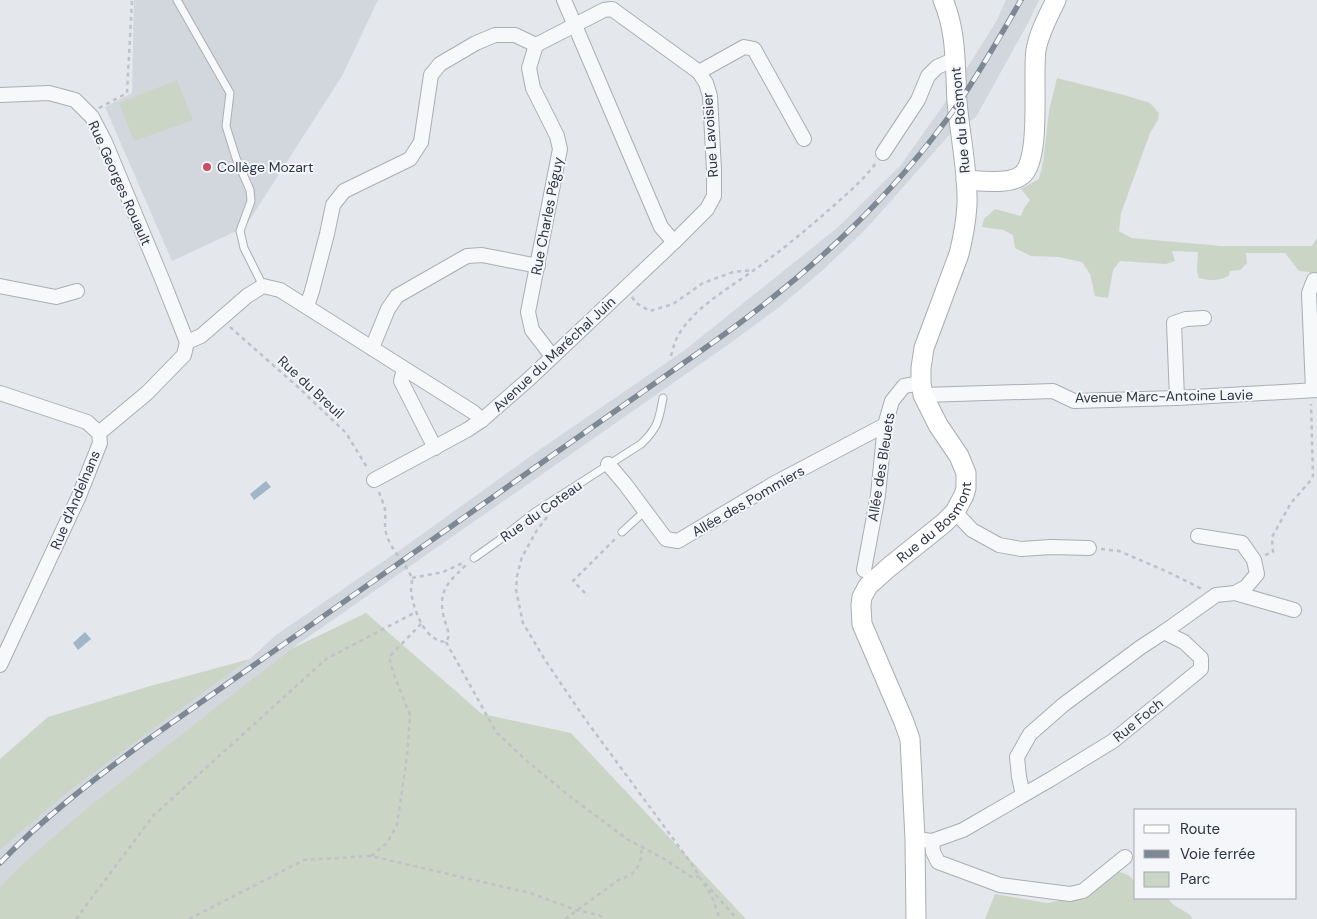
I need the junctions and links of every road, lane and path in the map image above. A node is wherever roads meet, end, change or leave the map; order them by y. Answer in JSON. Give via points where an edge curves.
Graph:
{"nodes":[{"id":1,"x":132,"y":0,"type":"edge"},
{"id":2,"x":177,"y":0,"type":"edge"},
{"id":3,"x":564,"y":0,"type":"edge"},
{"id":4,"x":943,"y":0,"type":"edge"},
{"id":5,"x":1056,"y":0,"type":"edge"},
{"id":6,"x":575,"y":25,"type":"junction"},
{"id":7,"x":536,"y":45,"type":"junction"},
{"id":8,"x":955,"y":59,"type":"junction"},
{"id":9,"x":699,"y":72,"type":"junction"},
{"id":10,"x":0,"y":95,"type":"edge"},
{"id":11,"x":92,"y":117,"type":"junction"},
{"id":12,"x":804,"y":139,"type":"dead end"},
{"id":13,"x":883,"y":154,"type":"joint"},
{"id":14,"x":966,"y":180,"type":"junction"},
{"id":15,"x":674,"y":242,"type":"junction"},
{"id":16,"x":538,"y":266,"type":"junction"},
{"id":17,"x":756,"y":270,"type":"junction"},
{"id":18,"x":1314,"y":280,"type":"dead end"},
{"id":19,"x":0,"y":286,"type":"edge"},
{"id":20,"x":263,"y":286,"type":"junction"},
{"id":21,"x":626,"y":288,"type":"junction"},
{"id":22,"x":77,"y":291,"type":"dead end"},
{"id":23,"x":307,"y":306,"type":"junction"},
{"id":24,"x":1204,"y":318,"type":"dead end"},
{"id":25,"x":221,"y":320,"type":"junction"},
{"id":26,"x":187,"y":342,"type":"junction"},
{"id":27,"x":372,"y":348,"type":"junction"},
{"id":28,"x":552,"y":356,"type":"junction"},
{"id":29,"x":671,"y":356,"type":"dead end"},
{"id":30,"x":404,"y":369,"type":"junction"},
{"id":31,"x":922,"y":389,"type":"junction"},
{"id":32,"x":1315,"y":390,"type":"edge"},
{"id":33,"x":0,"y":393,"type":"edge"},
{"id":34,"x":663,"y":398,"type":"dead end"},
{"id":35,"x":1177,"y":398,"type":"junction"},
{"id":36,"x":482,"y":420,"type":"junction"},
{"id":37,"x":885,"y":425,"type":"junction"},
{"id":38,"x":99,"y":432,"type":"junction"},
{"id":39,"x":435,"y":448,"type":"junction"},
{"id":40,"x":608,"y":464,"type":"junction"},
{"id":41,"x":374,"y":480,"type":"junction"},
{"id":42,"x":563,"y":494,"type":"junction"},
{"id":43,"x":645,"y":511,"type":"junction"},
{"id":44,"x":956,"y":512,"type":"junction"},
{"id":45,"x":622,"y":532,"type":"joint"},
{"id":46,"x":1198,"y":536,"type":"dead end"},
{"id":47,"x":1090,"y":548,"type":"joint"},
{"id":48,"x":474,"y":558,"type":"junction"},
{"id":49,"x":1254,"y":560,"type":"junction"},
{"id":50,"x":864,"y":570,"type":"dead end"},
{"id":51,"x":412,"y":578,"type":"junction"},
{"id":52,"x":585,"y":593,"type":"dead end"},
{"id":53,"x":1235,"y":593,"type":"junction"},
{"id":54,"x":1216,"y":595,"type":"junction"},
{"id":55,"x":1294,"y":610,"type":"dead end"},
{"id":56,"x":416,"y":612,"type":"junction"},
{"id":57,"x":422,"y":623,"type":"junction"},
{"id":58,"x":1164,"y":632,"type":"junction"},
{"id":59,"x":446,"y":642,"type":"junction"},
{"id":60,"x":0,"y":664,"type":"edge"},
{"id":61,"x":1023,"y":795,"type":"junction"},
{"id":62,"x":923,"y":840,"type":"junction"},
{"id":63,"x":640,"y":846,"type":"junction"},
{"id":64,"x":371,"y":856,"type":"junction"},
{"id":65,"x":1125,"y":857,"type":"dead end"},
{"id":66,"x":699,"y":876,"type":"junction"},
{"id":67,"x":576,"y":910,"type":"junction"},
{"id":68,"x":76,"y":919,"type":"edge"},
{"id":69,"x":189,"y":919,"type":"edge"},
{"id":70,"x":565,"y":919,"type":"edge"},
{"id":71,"x":605,"y":919,"type":"edge"},
{"id":72,"x":719,"y":919,"type":"edge"},
{"id":73,"x":737,"y":919,"type":"edge"},
{"id":74,"x":916,"y":919,"type":"edge"}],
"edges":[{"from":1,"to":11,"type":"path","via":[[127,94],[100,108]]},
{"from":2,"to":20,"type":"lane","via":[[230,93],[226,126],[251,200],[240,231],[244,248]]},
{"from":3,"to":6,"type":"street"},
{"from":4,"to":8,"type":"street","name":"Rue du Bosmont","via":[[951,25]]},
{"from":5,"to":14,"type":"street","via":[[1036,50],[1034,142],[1028,168],[1018,178],[1006,181]]},
{"from":6,"to":7,"type":"street"},
{"from":6,"to":9,"type":"street","name":"Rue Lavoisier","via":[[612,9]]},
{"from":6,"to":15,"type":"street","via":[[661,227]]},
{"from":7,"to":16,"type":"street","name":"Rue Charles Péguy","via":[[529,68],[533,88],[557,136],[560,149]]},
{"from":7,"to":23,"type":"street","via":[[515,35],[496,35],[440,64],[432,75],[421,142],[410,159],[344,191],[333,205]]},
{"from":8,"to":13,"type":"street","via":[[936,66],[928,76],[918,100]]},
{"from":8,"to":14,"type":"street","name":"Rue du Bosmont"},
{"from":9,"to":12,"type":"street","via":[[744,47],[754,49]]},
{"from":9,"to":15,"type":"street","name":"Rue Lavoisier","via":[[710,96],[714,196],[708,209]]},
{"from":10,"to":11,"type":"street","name":"Rue Georges Rouault","via":[[49,93],[75,100]]},
{"from":11,"to":26,"type":"street","name":"Rue Georges Rouault"},
{"from":13,"to":17,"type":"path","via":[[852,190]]},
{"from":14,"to":31,"type":"street","name":"Rue du Bosmont","via":[[967,204],[960,254],[924,348]]},
{"from":15,"to":21,"type":"street","name":"Avenue du Maréchal Juin"},
{"from":16,"to":27,"type":"street","via":[[482,255],[467,256],[397,296]]},
{"from":16,"to":28,"type":"street","name":"Rue Charles Péguy","via":[[528,312],[532,330]]},
{"from":17,"to":21,"type":"path","via":[[733,272],[703,283],[673,304],[650,311],[636,303]]},
{"from":17,"to":29,"type":"path","via":[[716,297],[685,326]]},
{"from":18,"to":32,"type":"street","via":[[1309,293]]},
{"from":19,"to":22,"type":"street","via":[[56,296]]},
{"from":20,"to":23,"type":"street","name":"Avenue du Maréchal Juin","via":[[280,290]]},
{"from":20,"to":25,"type":"street"},
{"from":21,"to":28,"type":"street","name":"Avenue du Maréchal Juin"},
{"from":23,"to":27,"type":"street","name":"Avenue du Maréchal Juin"},
{"from":24,"to":35,"type":"street","via":[[1174,323]]},
{"from":25,"to":26,"type":"street","via":[[202,336]]},
{"from":25,"to":41,"type":"path","name":"Rue du Breuil","via":[[346,433]]},
{"from":26,"to":38,"type":"street","via":[[184,354],[153,387]]},
{"from":27,"to":30,"type":"street","name":"Avenue du Maréchal Juin"},
{"from":28,"to":36,"type":"street","name":"Avenue du Maréchal Juin"},
{"from":30,"to":36,"type":"street","name":"Avenue du Maréchal Juin"},
{"from":30,"to":39,"type":"street","via":[[401,381]]},
{"from":31,"to":35,"type":"street","name":"Avenue Marc-Antoine Lavie","via":[[1053,391],[1074,400]]},
{"from":31,"to":37,"type":"street","name":"Allée des Bleuets","via":[[904,386],[892,401]]},
{"from":31,"to":44,"type":"street","name":"Rue du Bosmont","via":[[938,425],[959,456],[966,473],[964,496]]},
{"from":32,"to":35,"type":"street","name":"Avenue Marc-Antoine Lavie"},
{"from":32,"to":49,"type":"path","via":[[1310,403],[1313,476],[1291,503],[1272,537],[1273,552]]},
{"from":33,"to":38,"type":"street","name":"Rue d'Andelnans","via":[[87,422]]},
{"from":34,"to":40,"type":"lane","name":"Rue du Coteau","via":[[654,431],[641,444]]},
{"from":36,"to":39,"type":"street"},
{"from":37,"to":43,"type":"street","name":"Allée des Pommiers","via":[[775,483],[678,541],[666,539]]},
{"from":37,"to":50,"type":"street","name":"Allée des Bleuets","via":[[878,495]]},
{"from":38,"to":60,"type":"street","name":"Rue d'Andelnans","via":[[100,443],[79,496]]},
{"from":39,"to":41,"type":"street"},
{"from":40,"to":42,"type":"lane","name":"Rue du Coteau"},
{"from":40,"to":43,"type":"street","name":"Allée des Pommiers"},
{"from":41,"to":51,"type":"path","name":"Rue du Breuil","via":[[385,509],[386,533]]},
{"from":42,"to":48,"type":"lane","name":"Rue du Coteau"},
{"from":42,"to":66,"type":"path","via":[[522,557],[516,590],[523,623],[585,719]]},
{"from":43,"to":45,"type":"lane"},
{"from":44,"to":47,"type":"street","via":[[972,530],[999,546],[1021,549]]},
{"from":44,"to":62,"type":"street","name":"Rue du Bosmont","via":[[868,586],[861,605],[862,624],[910,739]]},
{"from":45,"to":52,"type":"path","via":[[573,581]]},
{"from":46,"to":49,"type":"street","via":[[1242,543]]},
{"from":47,"to":54,"type":"path","via":[[1120,552]]},
{"from":48,"to":51,"type":"path","via":[[443,572]]},
{"from":48,"to":59,"type":"path","via":[[451,579],[443,594],[442,612],[449,636]]},
{"from":49,"to":53,"type":"street","via":[[1256,574],[1246,587]]},
{"from":51,"to":56,"type":"path"},
{"from":53,"to":54,"type":"street"},
{"from":53,"to":55,"type":"street"},
{"from":54,"to":58,"type":"street"},
{"from":56,"to":57,"type":"path"},
{"from":56,"to":68,"type":"path","via":[[319,665],[154,815]]},
{"from":57,"to":59,"type":"path","via":[[434,639]]},
{"from":57,"to":64,"type":"path","via":[[389,657],[410,715],[407,756],[396,825],[387,843]]},
{"from":58,"to":61,"type":"street","via":[[1140,646],[1063,704],[1030,734],[1017,757]]},
{"from":58,"to":61,"type":"street","name":"Rue Foch","via":[[1184,642],[1201,658],[1201,669],[1113,741]]},
{"from":59,"to":63,"type":"path","via":[[496,732],[572,798]]},
{"from":61,"to":62,"type":"street","name":"Rue Foch","via":[[963,830]]},
{"from":62,"to":65,"type":"street","via":[[938,862],[1000,885],[1070,894],[1083,891]]},
{"from":62,"to":74,"type":"street","name":"Rue du Bosmont"},
{"from":63,"to":66,"type":"path","via":[[693,878]]},
{"from":63,"to":67,"type":"path","via":[[642,855],[632,874],[616,881]]},
{"from":64,"to":67,"type":"path","via":[[530,893]]},
{"from":64,"to":69,"type":"path","via":[[304,860]]},
{"from":66,"to":72,"type":"path","via":[[712,897]]},
{"from":66,"to":73,"type":"path"},
{"from":67,"to":70,"type":"path"},
{"from":67,"to":71,"type":"path"}]}
